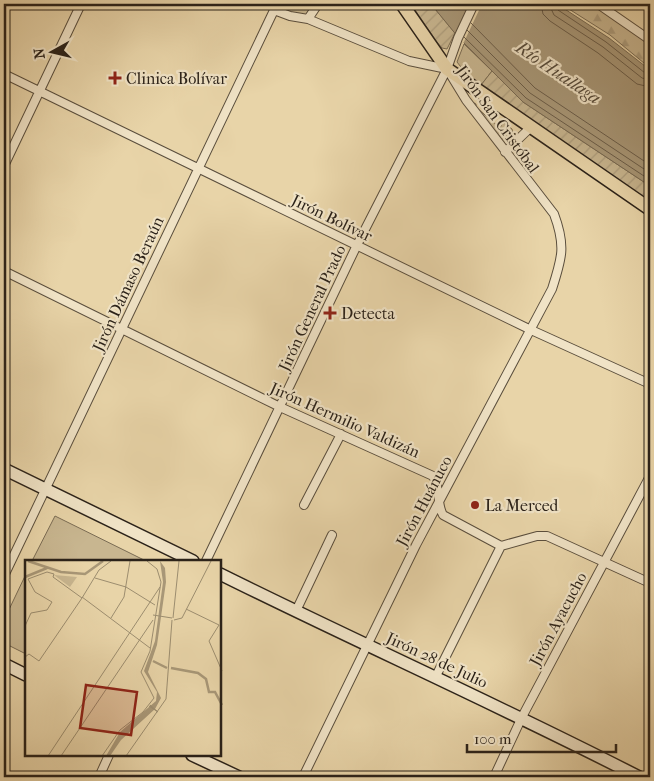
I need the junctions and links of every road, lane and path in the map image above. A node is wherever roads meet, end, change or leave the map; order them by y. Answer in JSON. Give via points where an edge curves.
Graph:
{"nodes":[{"id":1,"x":81,"y":4,"type":"edge"},
{"id":2,"x":318,"y":4,"type":"edge"},
{"id":3,"x":402,"y":4,"type":"edge"},
{"id":4,"x":474,"y":4,"type":"edge"},
{"id":5,"x":598,"y":4,"type":"edge"},
{"id":6,"x":276,"y":7,"type":"edge"},
{"id":7,"x":308,"y":19,"type":"junction"},
{"id":8,"x":650,"y":40,"type":"edge"},
{"id":9,"x":447,"y":69,"type":"junction"},
{"id":10,"x":4,"y":74,"type":"edge"},
{"id":11,"x":40,"y":91,"type":"junction"},
{"id":12,"x":532,"y":126,"type":"junction"},
{"id":13,"x":505,"y":152,"type":"junction"},
{"id":14,"x":4,"y":165,"type":"edge"},
{"id":15,"x":197,"y":168,"type":"junction"},
{"id":16,"x":650,"y":209,"type":"edge"},
{"id":17,"x":562,"y":236,"type":"joint"},
{"id":18,"x":357,"y":245,"type":"junction"},
{"id":19,"x":4,"y":271,"type":"edge"},
{"id":20,"x":530,"y":329,"type":"junction"},
{"id":21,"x":122,"y":330,"type":"junction"},
{"id":22,"x":650,"y":384,"type":"edge"},
{"id":23,"x":280,"y":407,"type":"junction"},
{"id":24,"x":341,"y":434,"type":"junction"},
{"id":25,"x":4,"y":469,"type":"edge"},
{"id":26,"x":650,"y":476,"type":"edge"},
{"id":27,"x":45,"y":490,"type":"junction"},
{"id":28,"x":440,"y":501,"type":"junction"},
{"id":29,"x":304,"y":505,"type":"dead end"},
{"id":30,"x":332,"y":535,"type":"dead end"},
{"id":31,"x":501,"y":546,"type":"junction"},
{"id":32,"x":192,"y":560,"type":"edge"},
{"id":33,"x":206,"y":560,"type":"edge"},
{"id":34,"x":604,"y":561,"type":"junction"},
{"id":35,"x":221,"y":574,"type":"edge"},
{"id":36,"x":4,"y":576,"type":"edge"},
{"id":37,"x":650,"y":583,"type":"edge"},
{"id":38,"x":296,"y":611,"type":"junction"},
{"id":39,"x":366,"y":645,"type":"junction"},
{"id":40,"x":4,"y":664,"type":"edge"},
{"id":41,"x":25,"y":674,"type":"edge"},
{"id":42,"x":435,"y":678,"type":"junction"},
{"id":43,"x":522,"y":717,"type":"junction"},
{"id":44,"x":109,"y":756,"type":"edge"},
{"id":45,"x":194,"y":756,"type":"edge"},
{"id":46,"x":99,"y":777,"type":"edge"},
{"id":47,"x":239,"y":777,"type":"edge"},
{"id":48,"x":303,"y":777,"type":"edge"},
{"id":49,"x":494,"y":777,"type":"edge"},
{"id":50,"x":639,"y":777,"type":"edge"}],
"edges":[{"from":1,"to":11,"type":"street"},
{"from":2,"to":7,"type":"street"},
{"from":3,"to":9,"type":"main road"},
{"from":4,"to":9,"type":"street","name":"Jirón General Prado"},
{"from":5,"to":8,"type":"street"},
{"from":6,"to":7,"type":"street","name":"Jirón San Cristóbal","via":[[290,16]]},
{"from":6,"to":15,"type":"street","name":"Jirón Dámaso Beraún"},
{"from":7,"to":9,"type":"street","name":"Jirón San Cristóbal","via":[[409,61]]},
{"from":9,"to":12,"type":"main road"},
{"from":9,"to":13,"type":"street","name":"Jirón San Cristóbal"},
{"from":9,"to":18,"type":"street","name":"Jirón General Prado"},
{"from":10,"to":11,"type":"street","name":"Jirón Bolívar"},
{"from":11,"to":14,"type":"street"},
{"from":11,"to":15,"type":"street","name":"Jirón Bolívar"},
{"from":12,"to":13,"type":"street"},
{"from":12,"to":16,"type":"main road"},
{"from":13,"to":17,"type":"street","name":"Jirón San Cristóbal","via":[[554,214]]},
{"from":15,"to":18,"type":"street","name":"Jirón Bolívar"},
{"from":15,"to":21,"type":"street","name":"Jirón Dámaso Beraún"},
{"from":17,"to":20,"type":"street","name":"Jirón Huánuco","via":[[562,252],[552,289]]},
{"from":18,"to":20,"type":"street","name":"Jirón Bolívar"},
{"from":18,"to":23,"type":"street","name":"Jirón General Prado"},
{"from":19,"to":21,"type":"street","name":"Jirón Hermilio Valdizán"},
{"from":20,"to":22,"type":"street","name":"Jirón Bolívar"},
{"from":20,"to":28,"type":"street","name":"Jirón Huánuco"},
{"from":21,"to":23,"type":"street","name":"Jirón Hermilio Valdizán"},
{"from":21,"to":27,"type":"street","name":"Jirón Dámaso Beraún"},
{"from":23,"to":24,"type":"street","name":"Jirón Hermilio Valdizán"},
{"from":23,"to":33,"type":"street","name":"Jirón General Prado"},
{"from":24,"to":28,"type":"street","name":"Jirón Hermilio Valdizán","via":[[433,476],[438,484]]},
{"from":24,"to":29,"type":"street"},
{"from":25,"to":27,"type":"street"},
{"from":26,"to":34,"type":"street","name":"Jirón Ayacucho"},
{"from":27,"to":32,"type":"street"},
{"from":27,"to":36,"type":"street","name":"Jirón Dámaso Beraún"},
{"from":28,"to":31,"type":"street","name":"Jirón Hermilio Valdizán","via":[[443,515]]},
{"from":28,"to":39,"type":"street","name":"Jirón Huánuco"},
{"from":30,"to":38,"type":"street"},
{"from":31,"to":34,"type":"street","via":[[548,536]]},
{"from":31,"to":42,"type":"street"},
{"from":34,"to":37,"type":"street"},
{"from":34,"to":43,"type":"street","name":"Jirón Ayacucho"},
{"from":35,"to":38,"type":"street","name":"Jirón 28 de Julio"},
{"from":38,"to":39,"type":"street","name":"Jirón 28 de Julio"},
{"from":39,"to":42,"type":"street","name":"Jirón 28 de Julio"},
{"from":39,"to":48,"type":"street","name":"Jirón Huánuco"},
{"from":40,"to":41,"type":"street"},
{"from":42,"to":43,"type":"street","name":"Jirón 28 de Julio"},
{"from":43,"to":49,"type":"street","name":"Jirón Ayacucho"},
{"from":43,"to":50,"type":"street","name":"Jirón 28 de Julio"},
{"from":44,"to":46,"type":"street"},
{"from":45,"to":47,"type":"street"}]}
